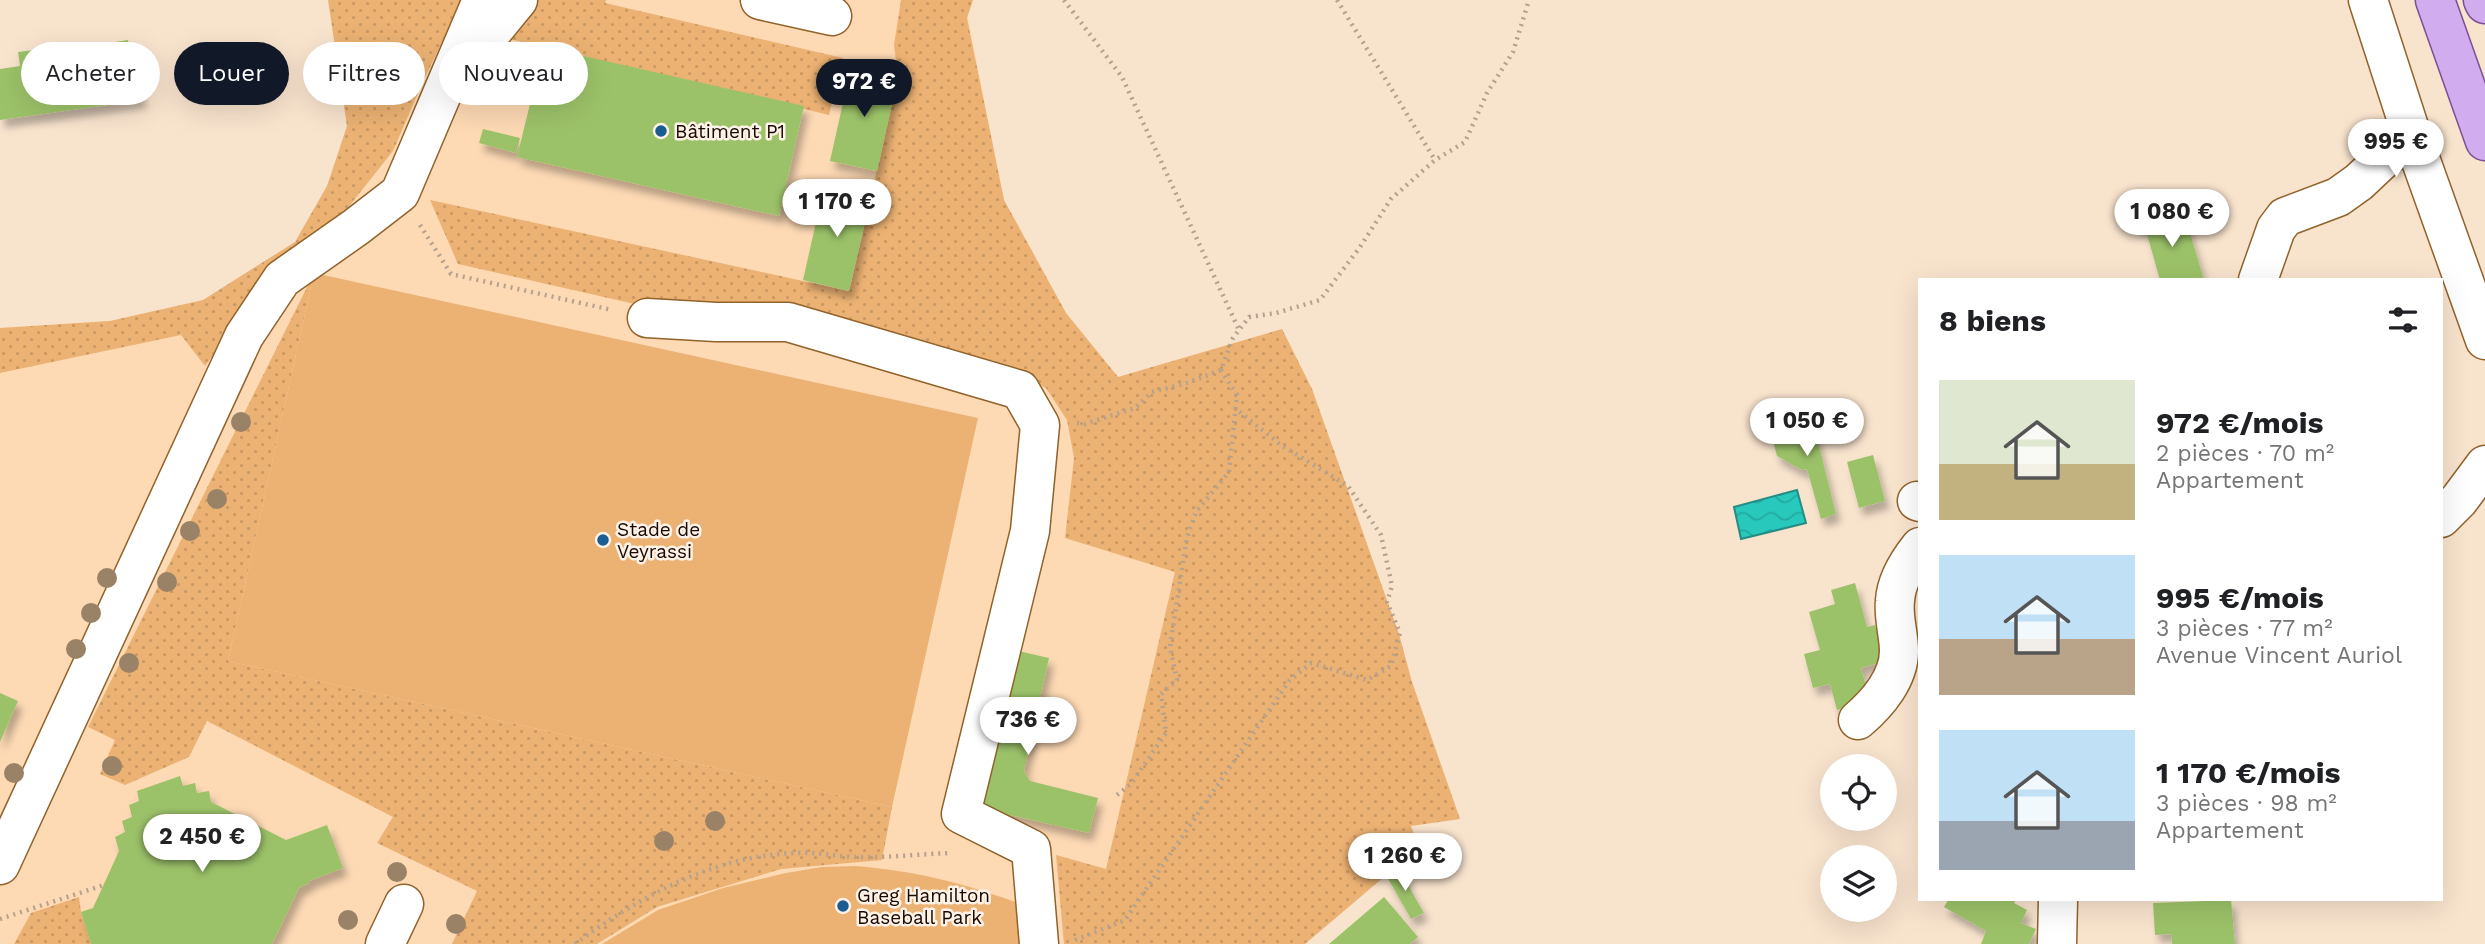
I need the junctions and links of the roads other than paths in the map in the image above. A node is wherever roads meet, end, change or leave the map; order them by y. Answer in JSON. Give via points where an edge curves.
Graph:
{"nodes":[{"id":1,"x":482,"y":0,"type":"edge"},
{"id":2,"x":518,"y":0,"type":"edge"},
{"id":3,"x":760,"y":0,"type":"edge"},
{"id":4,"x":2368,"y":0,"type":"edge"},
{"id":5,"x":2435,"y":0,"type":"edge"},
{"id":6,"x":832,"y":16,"type":"dead end"},
{"id":7,"x":464,"y":42,"type":"edge"},
{"id":8,"x":483,"y":42,"type":"edge"},
{"id":9,"x":439,"y":101,"type":"edge"},
{"id":10,"x":2411,"y":133,"type":"junction"},
{"id":11,"x":2485,"y":141,"type":"edge"},
{"id":12,"x":2259,"y":278,"type":"edge"},
{"id":13,"x":647,"y":318,"type":"road end"},
{"id":14,"x":2485,"y":340,"type":"edge"},
{"id":15,"x":2485,"y":465,"type":"edge"},
{"id":16,"x":2443,"y":516,"type":"edge"},
{"id":17,"x":1918,"y":550,"type":"edge"},
{"id":18,"x":1858,"y":720,"type":"dead end"},
{"id":19,"x":0,"y":865,"type":"edge"},
{"id":20,"x":2058,"y":901,"type":"edge"},
{"id":21,"x":404,"y":904,"type":"dead end"},
{"id":22,"x":385,"y":944,"type":"edge"},
{"id":23,"x":1039,"y":944,"type":"edge"},
{"id":24,"x":2057,"y":944,"type":"edge"}],
"edges":[{"from":1,"to":7,"type":"street"},
{"from":2,"to":8,"type":"street"},
{"from":3,"to":6,"type":"street"},
{"from":4,"to":10,"type":"street"},
{"from":5,"to":11,"type":"main road"},
{"from":9,"to":19,"type":"street","via":[[400,193],[282,279],[244,336]]},
{"from":10,"to":12,"type":"street","via":[[2338,197],[2285,217],[2276,229]]},
{"from":10,"to":14,"type":"street"},
{"from":13,"to":23,"type":"street","via":[[788,322],[1020,390],[1040,425],[1030,531],[961,814],[1031,849]]},
{"from":15,"to":16,"type":"street"},
{"from":17,"to":18,"type":"street","via":[[1906,566],[1895,600],[1899,654],[1892,680],[1876,705]]},
{"from":20,"to":24,"type":"street"},
{"from":21,"to":22,"type":"street"}]}
